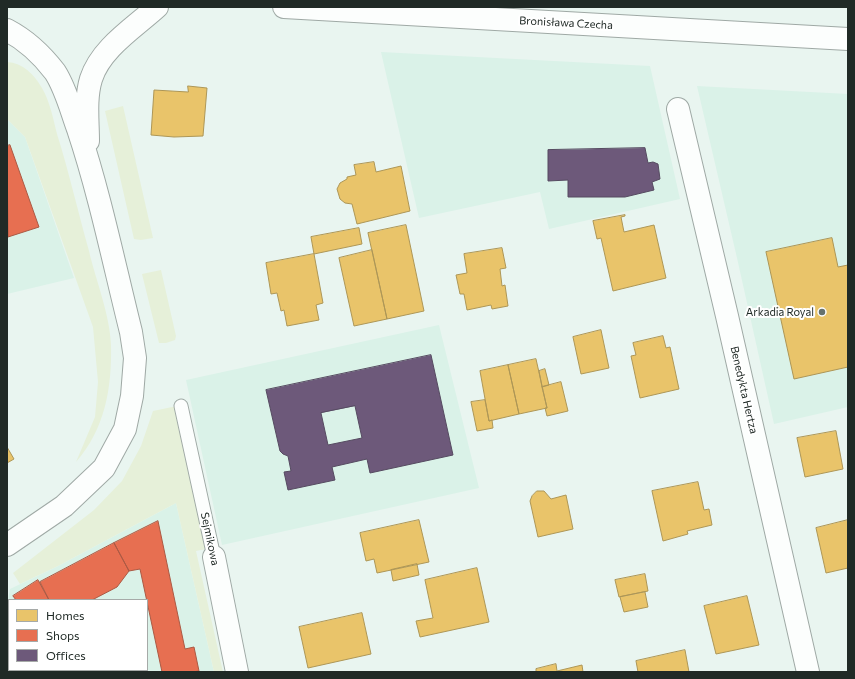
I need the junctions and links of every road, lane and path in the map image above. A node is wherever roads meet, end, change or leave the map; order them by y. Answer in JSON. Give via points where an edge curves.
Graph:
{"nodes":[{"id":1,"x":157,"y":7,"type":"edge"},
{"id":2,"x":284,"y":7,"type":"edge"},
{"id":3,"x":7,"y":30,"type":"edge"},
{"id":4,"x":848,"y":39,"type":"edge"},
{"id":5,"x":678,"y":109,"type":"dead end"},
{"id":6,"x":88,"y":160,"type":"junction"},
{"id":7,"x":181,"y":406,"type":"dead end"},
{"id":8,"x":7,"y":545,"type":"edge"},
{"id":9,"x":214,"y":557,"type":"joint"},
{"id":10,"x":237,"y":672,"type":"edge"},
{"id":11,"x":808,"y":672,"type":"edge"}],
"edges":[{"from":1,"to":6,"type":"main road","via":[[113,44],[91,79],[88,100]]},
{"from":2,"to":4,"type":"main road","name":"Bronisława Czecha"},
{"from":3,"to":6,"type":"main road","via":[[44,58],[56,73]]},
{"from":5,"to":11,"type":"main road","name":"Benedykta Hertza"},
{"from":6,"to":8,"type":"main road","via":[[131,332],[135,358],[132,396],[125,429],[104,468],[64,506]]},
{"from":7,"to":9,"type":"lane","name":"Sejmikowa"},
{"from":9,"to":10,"type":"main road","name":"Sejmikowa"}]}
